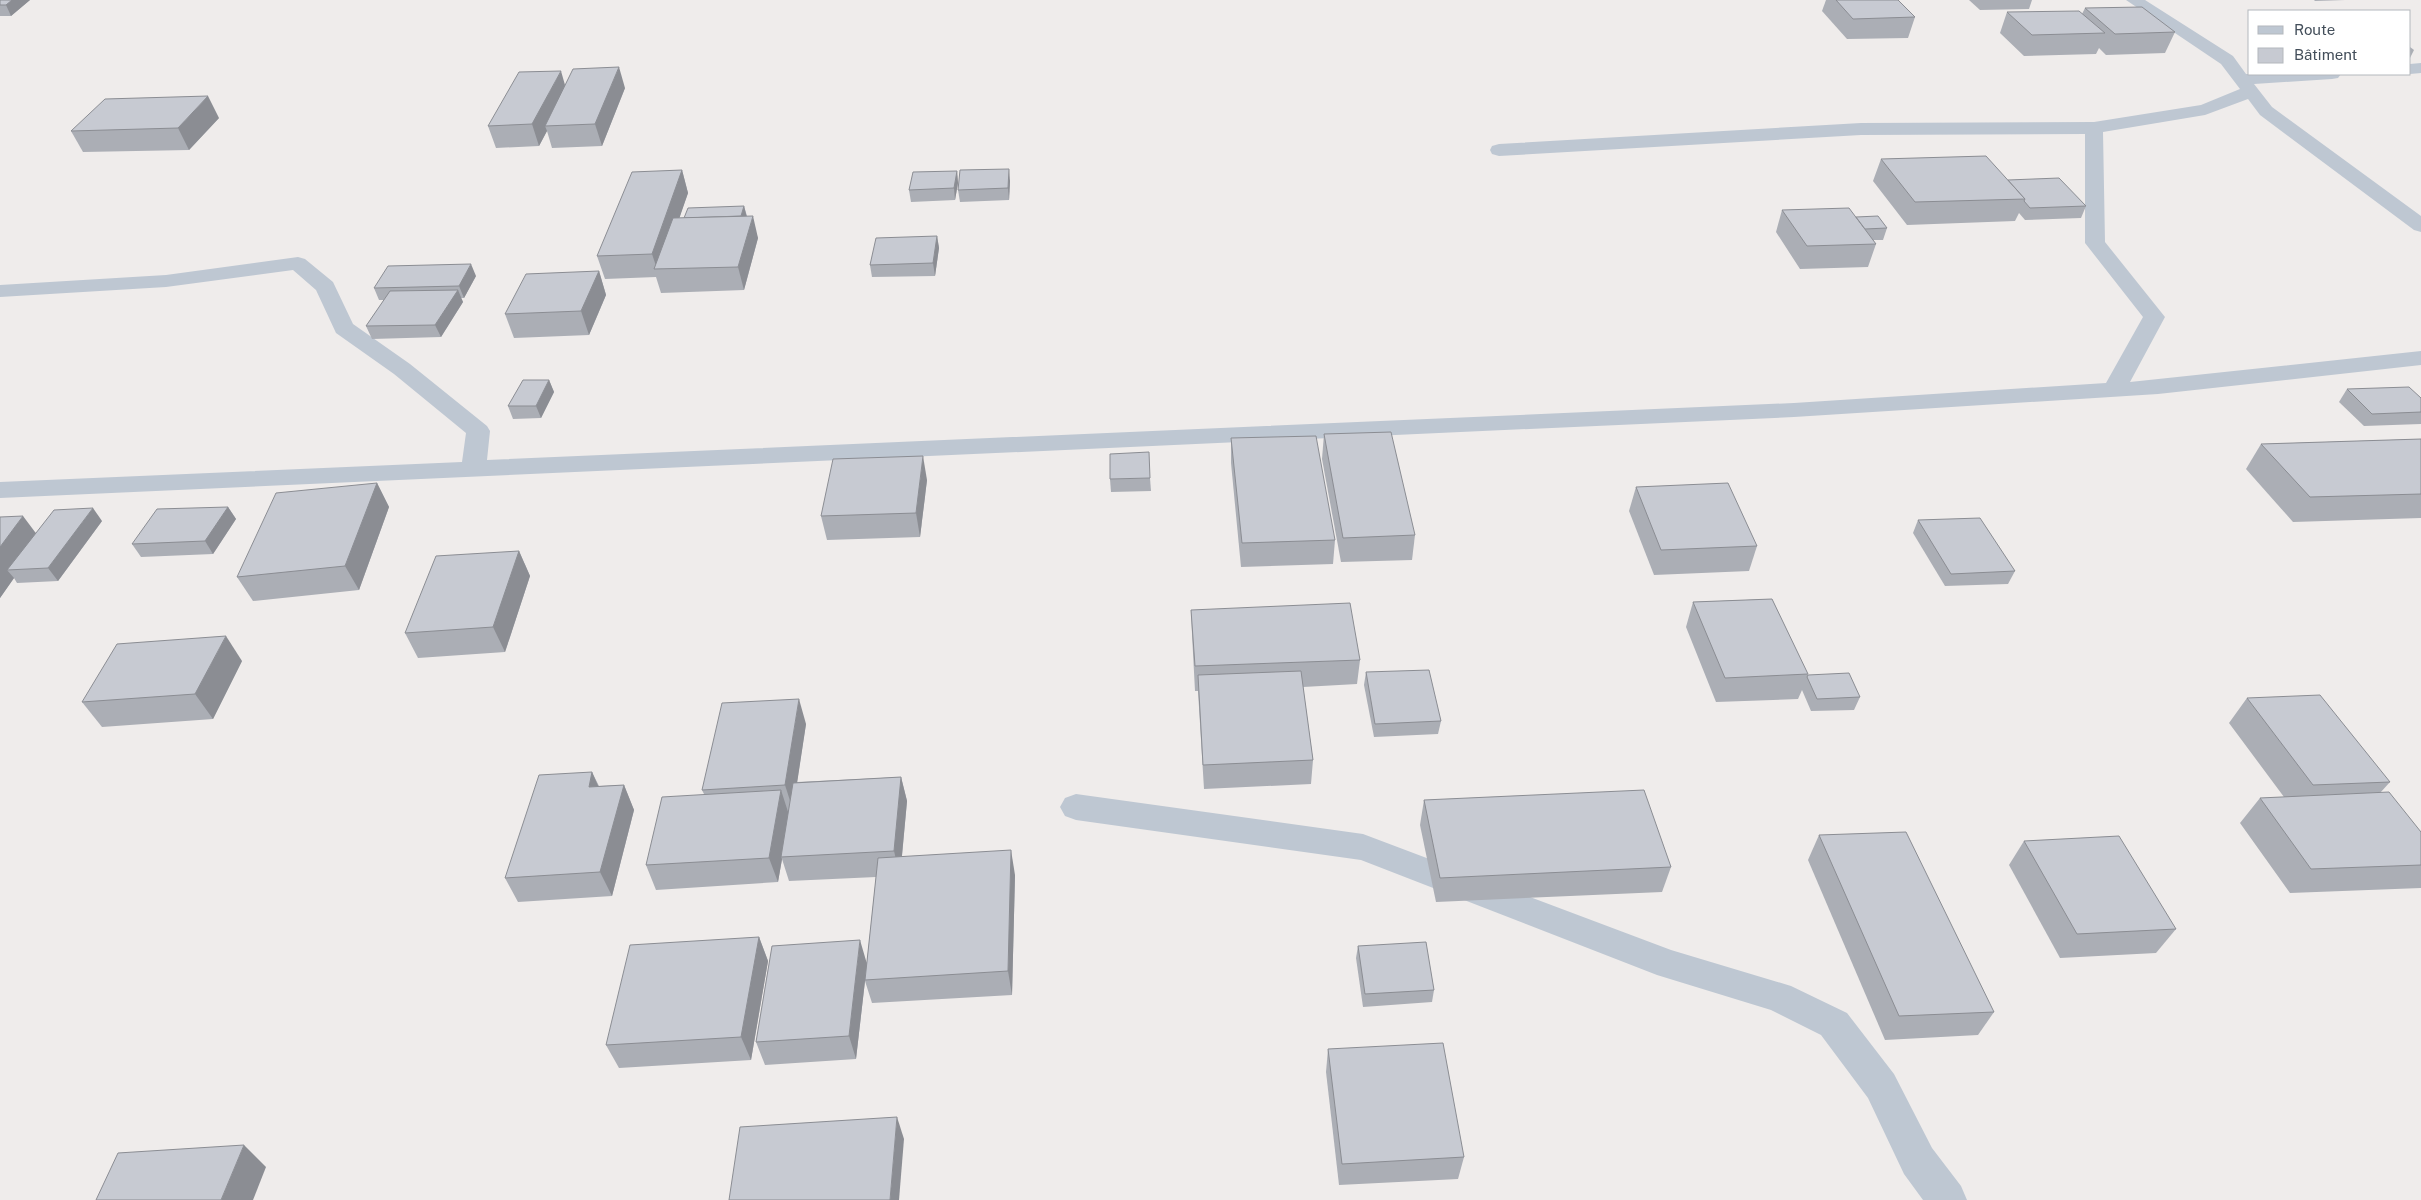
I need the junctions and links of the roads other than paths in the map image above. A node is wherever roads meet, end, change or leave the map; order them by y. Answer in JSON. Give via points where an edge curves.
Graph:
{"nodes":[{"id":1,"x":2134,"y":0,"type":"edge"},
{"id":2,"x":2324,"y":75,"type":"edge"},
{"id":3,"x":2246,"y":85,"type":"junction"},
{"id":4,"x":2094,"y":128,"type":"junction"},
{"id":5,"x":1500,"y":150,"type":"dead end"},
{"id":6,"x":2421,"y":226,"type":"edge"},
{"id":7,"x":0,"y":291,"type":"edge"},
{"id":8,"x":2421,"y":358,"type":"edge"},
{"id":9,"x":2114,"y":389,"type":"junction"},
{"id":10,"x":473,"y":470,"type":"junction"},
{"id":11,"x":0,"y":490,"type":"edge"},
{"id":12,"x":1076,"y":807,"type":"dead end"},
{"id":13,"x":1947,"y":1200,"type":"edge"}],
"edges":[{"from":1,"to":3,"type":"street","via":[[2227,60]]},
{"from":2,"to":3,"type":"street"},
{"from":3,"to":4,"type":"street","via":[[2205,110]]},
{"from":3,"to":6,"type":"street","via":[[2266,111]]},
{"from":4,"to":5,"type":"street","via":[[1861,128]]},
{"from":4,"to":9,"type":"street","via":[[2095,243],[2154,318]]},
{"from":7,"to":10,"type":"street","via":[[166,281],[298,263],[325,287],[344,328],[402,369],[478,431]]},
{"from":8,"to":9,"type":"street"},
{"from":9,"to":10,"type":"street","via":[[1774,411]]},
{"from":10,"to":11,"type":"street"},
{"from":12,"to":13,"type":"street","via":[[1363,847],[1669,964],[1779,997],[1834,1024],[1881,1086],[1918,1161]]}]}
